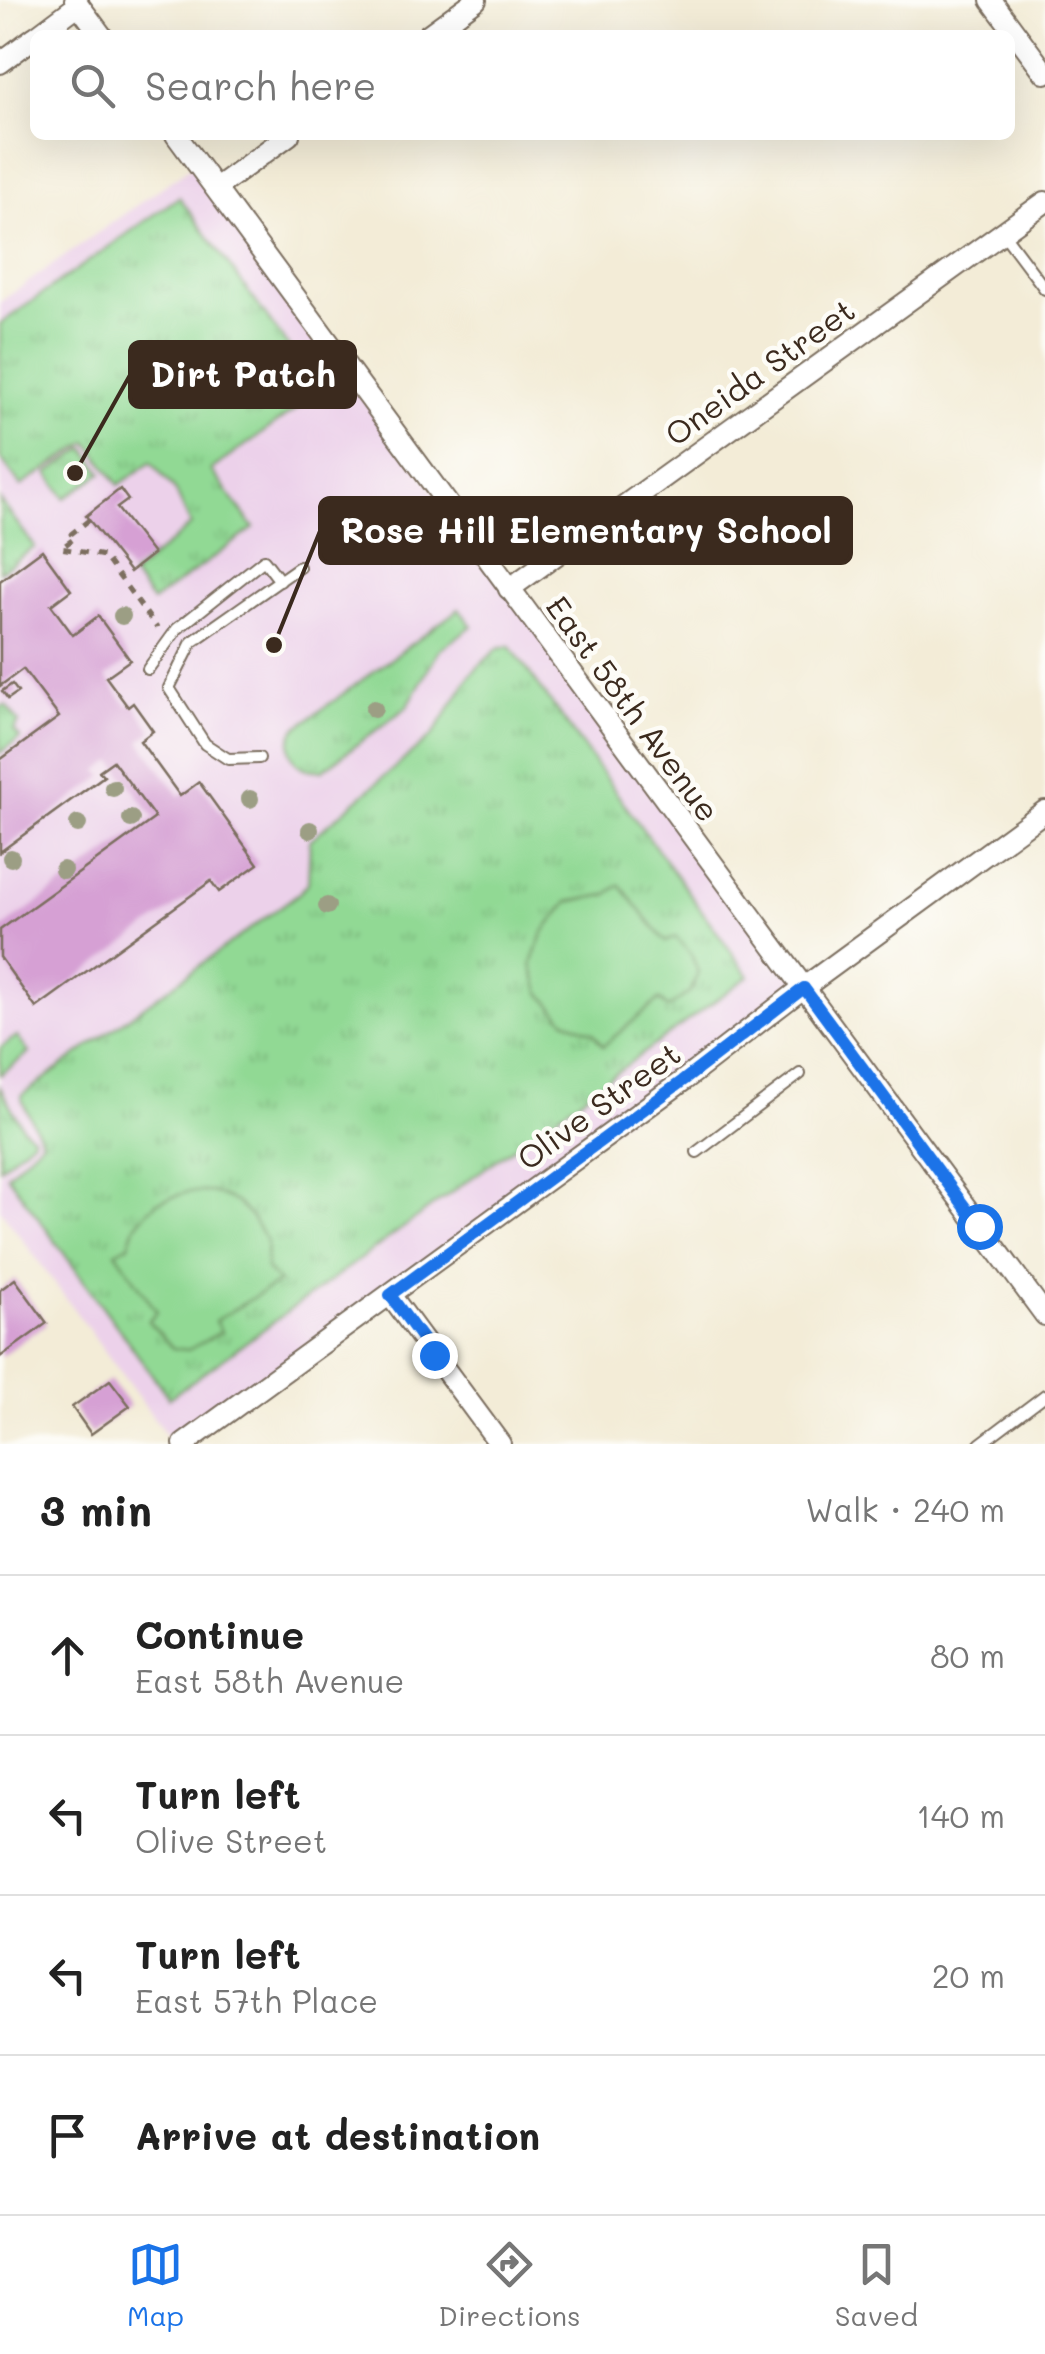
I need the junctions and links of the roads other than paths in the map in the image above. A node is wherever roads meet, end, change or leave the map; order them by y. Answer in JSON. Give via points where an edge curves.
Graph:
{"nodes":[{"id":1,"x":476,"y":0,"type":"edge"},
{"id":2,"x":991,"y":0,"type":"edge"},
{"id":3,"x":76,"y":2,"type":"edge"},
{"id":4,"x":43,"y":30,"type":"edge"},
{"id":5,"x":97,"y":30,"type":"edge"},
{"id":6,"x":443,"y":30,"type":"edge"},
{"id":7,"x":1013,"y":30,"type":"edge"},
{"id":8,"x":1015,"y":32,"type":"edge"},
{"id":9,"x":30,"y":40,"type":"edge"},
{"id":10,"x":0,"y":63,"type":"edge"},
{"id":11,"x":1045,"y":73,"type":"edge"},
{"id":12,"x":180,"y":140,"type":"edge"},
{"id":13,"x":282,"y":140,"type":"edge"},
{"id":14,"x":216,"y":188,"type":"junction"},
{"id":15,"x":1045,"y":202,"type":"edge"},
{"id":16,"x":1002,"y":232,"type":"junction"},
{"id":17,"x":1045,"y":289,"type":"edge"},
{"id":18,"x":299,"y":568,"type":"dead end"},
{"id":19,"x":280,"y":581,"type":"junction"},
{"id":20,"x":509,"y":589,"type":"junction"},
{"id":21,"x":148,"y":669,"type":"dead end"},
{"id":22,"x":259,"y":758,"type":"dead end"},
{"id":23,"x":1045,"y":811,"type":"edge"},
{"id":24,"x":804,"y":988,"type":"junction"},
{"id":25,"x":800,"y":1074,"type":"dead end"},
{"id":26,"x":697,"y":1152,"type":"dead end"},
{"id":27,"x":390,"y":1295,"type":"junction"},
{"id":28,"x":1045,"y":1315,"type":"edge"},
{"id":29,"x":1045,"y":1395,"type":"edge"},
{"id":30,"x":184,"y":1444,"type":"edge"},
{"id":31,"x":500,"y":1444,"type":"edge"},
{"id":32,"x":980,"y":1444,"type":"edge"}],
"edges":[{"from":1,"to":6,"type":"street"},
{"from":2,"to":7,"type":"street"},
{"from":3,"to":4,"type":"street"},
{"from":3,"to":5,"type":"street"},
{"from":8,"to":11,"type":"street"},
{"from":9,"to":10,"type":"street"},
{"from":12,"to":14,"type":"street","name":"East 58th Avenue"},
{"from":13,"to":14,"type":"street"},
{"from":14,"to":20,"type":"street","name":"East 58th Avenue"},
{"from":15,"to":16,"type":"street","name":"Oneida Street"},
{"from":16,"to":17,"type":"lane"},
{"from":16,"to":20,"type":"street","name":"Oneida Street"},
{"from":18,"to":19,"type":"lane"},
{"from":19,"to":21,"type":"lane","via":[[264,560],[178,629]]},
{"from":19,"to":22,"type":"lane","via":[[192,642],[169,688],[204,744],[228,759]]},
{"from":20,"to":24,"type":"street","name":"East 58th Avenue"},
{"from":23,"to":24,"type":"street","name":"Olive Street"},
{"from":24,"to":27,"type":"street","name":"Olive Street"},
{"from":24,"to":28,"type":"street","name":"East 58th Avenue"},
{"from":25,"to":26,"type":"lane"},
{"from":27,"to":30,"type":"street","name":"Olive Street"},
{"from":27,"to":31,"type":"street"},
{"from":29,"to":32,"type":"lane"}]}
